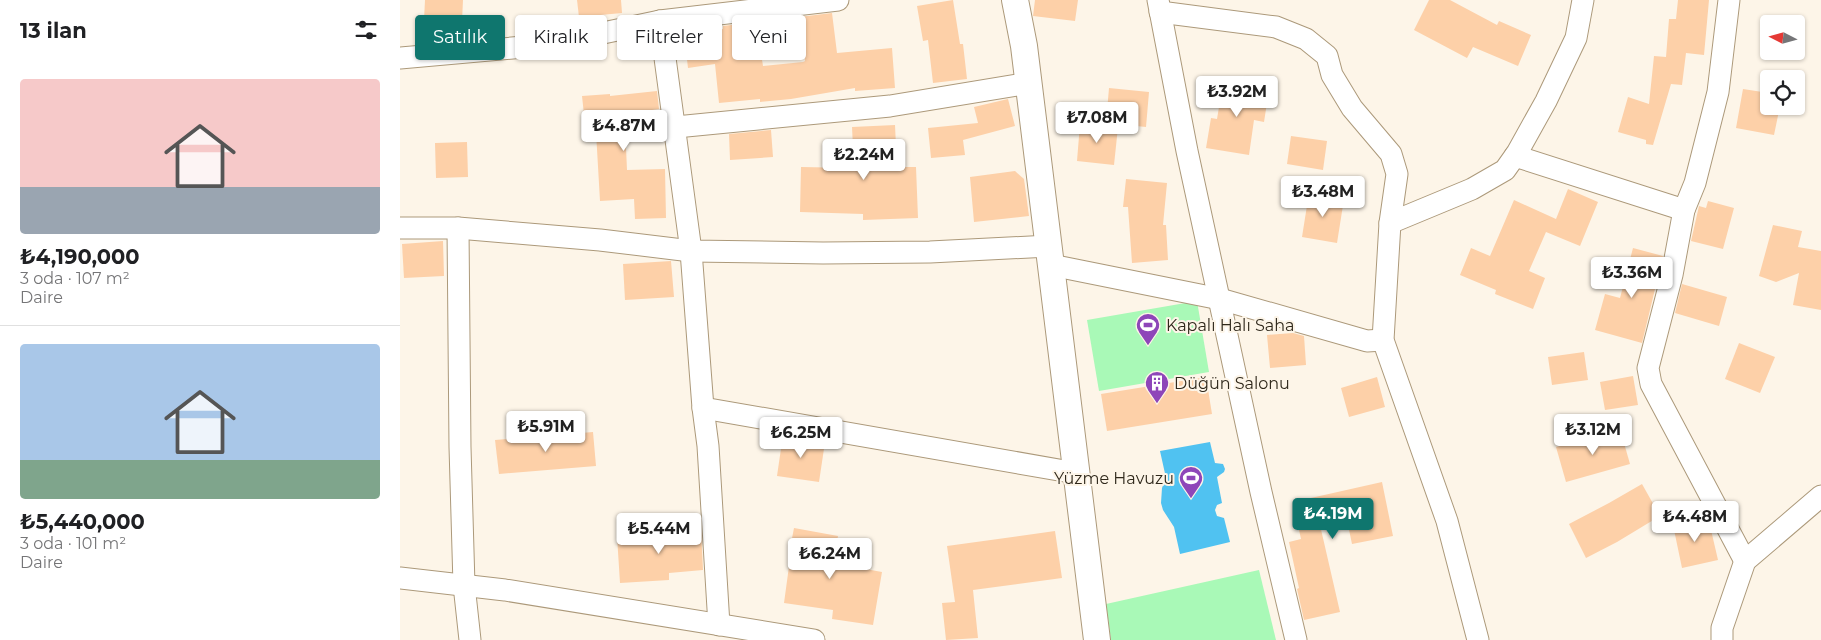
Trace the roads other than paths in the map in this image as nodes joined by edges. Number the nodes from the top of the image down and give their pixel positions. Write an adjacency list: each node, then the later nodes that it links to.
1 (838, 0): 6 (street)
2 (1015, 0): 10 (street)
3 (1583, 0): 12 (street)
4 (1729, 0): 13 (street)
5 (1159, 6): 14 (street); 19 (street)
6 (711, 15)
7 (617, 30): 8 (street)
8 (400, 58)
9 (666, 60): 11 (street)
10 (1029, 83): 11 (street); 18 (street)
11 (676, 127): 17 (street)
12 (1515, 156): 13 (street); 14 (street)
13 (1684, 210): 24 (street)
14 (1390, 222): 20 (street)
15 (400, 228): 16 (street)
16 (458, 228): 17 (street); 26 (street)
17 (691, 251): 18 (street); 21 (street)
18 (1050, 256): 19 (street); 22 (street)
19 (1220, 299): 20 (street); 32 (street)
20 (1383, 340): 28 (street)
21 (704, 408): 22 (street); 27 (street)
22 (1076, 473): 31 (street)
23 (1821, 496): 24 (street)
24 (1745, 561): 33 (street)
25 (400, 578): 26 (street)
26 (464, 585): 27 (street); 29 (street)
27 (719, 625): 30 (street)
28 (1480, 639)
29 (470, 640)
30 (814, 640)
31 (1097, 640)
32 (1296, 640)
33 (1722, 640)

